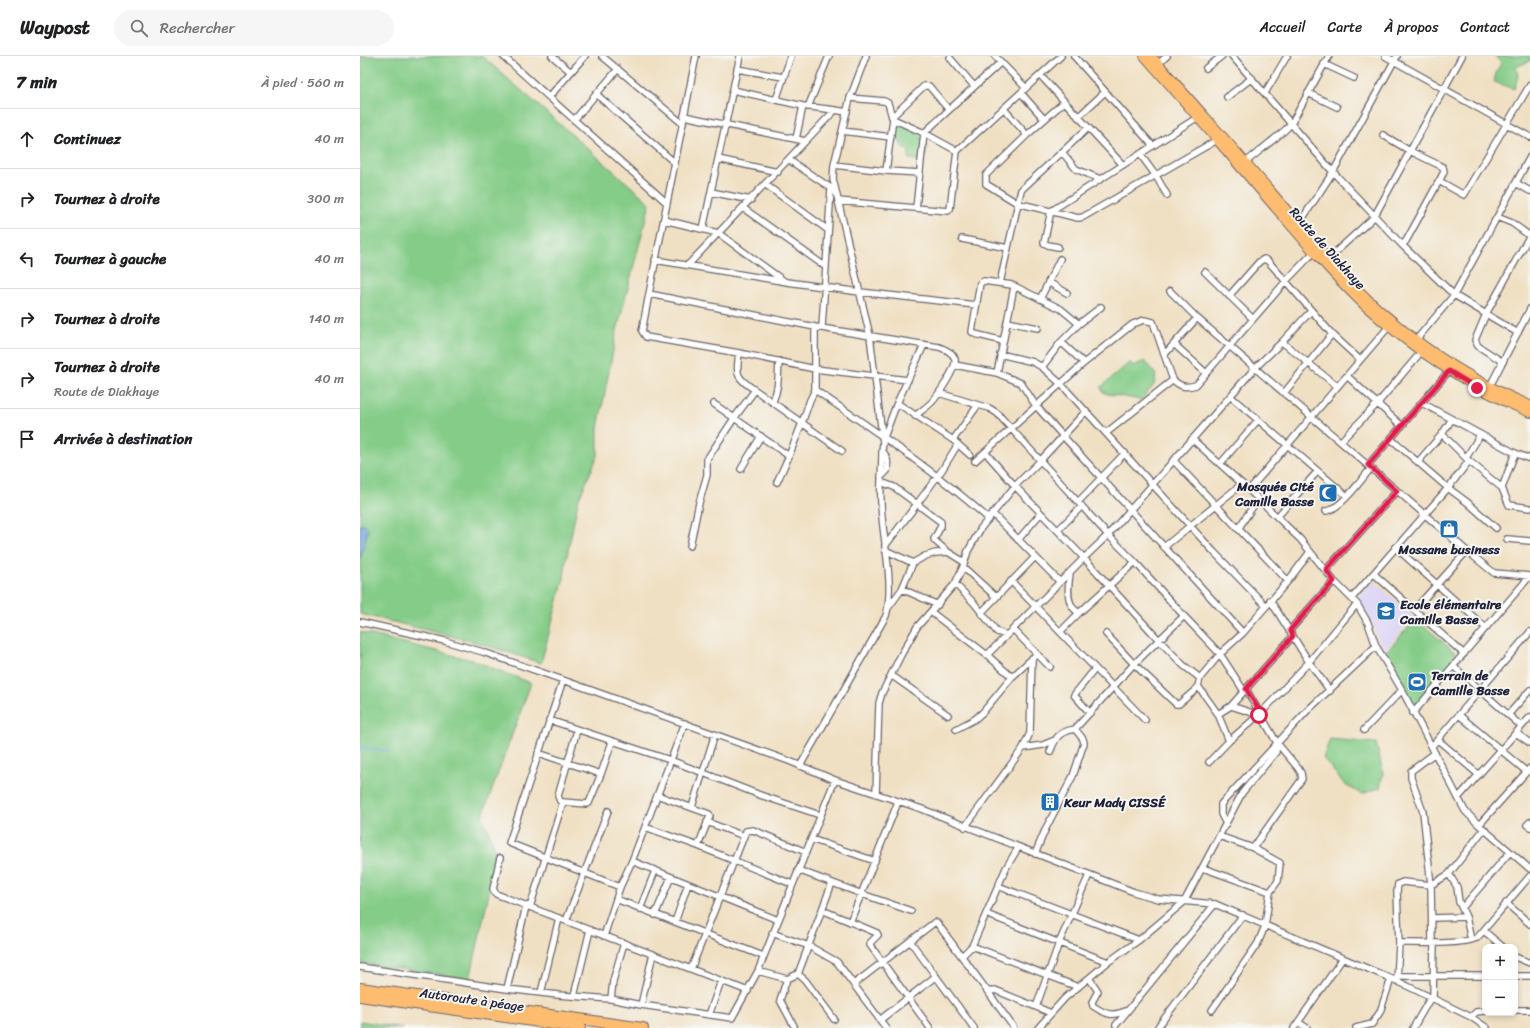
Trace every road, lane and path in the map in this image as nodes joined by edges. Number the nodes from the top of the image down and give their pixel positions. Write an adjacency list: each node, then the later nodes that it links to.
1 (502, 56): 47 (street)
2 (552, 56): 31 (street)
3 (585, 56): 31 (street)
4 (602, 56): 29 (street)
5 (696, 56): 58 (street)
6 (740, 56): 30 (street)
7 (791, 56): 33 (street)
8 (828, 56): 52 (street)
9 (866, 56): 49 (street)
10 (995, 56): 25 (street)
11 (1060, 56): 32 (street)
12 (1074, 56): 41 (street)
13 (1144, 56): 60 (main road, Route de Diakhaye)
14 (1152, 56): 26 (main road, Route de Diakhaye)
15 (1167, 56): 26 (street)
16 (1222, 56): 28 (street)
17 (1232, 56): 34 (street)
18 (1287, 56): 43 (street)
19 (1329, 56): 27 (street)
20 (1385, 56): 24 (street)
21 (1455, 56): 23 (street)
22 (950, 58): 37 (street)
23 (1461, 58): 39 (street)
24 (1395, 59): 39 (street); 92 (street)
25 (1001, 62): 37 (street); 38 (street)
26 (1159, 63): 86 (main road, Route de Diakhaye)
27 (1324, 64): 35 (street); 44 (street)
28 (1206, 68)
29 (618, 69): 45 (street); 64 (street)
30 (737, 69): 33 (street); 40 (street)
31 (571, 72): 47 (street)
32 (1040, 75): 38 (street); 51 (street)
33 (783, 77): 50 (street)
34 (1252, 78): 43 (street); 48 (street)
35 (1354, 78)
36 (1530, 85): 46 (street)
37 (974, 86): 56 (street)
38 (1026, 88): 42 (street)
39 (1444, 89): 67 (street); 80 (street)
40 (733, 90): 50 (street); 65 (street)
41 (1105, 92): 59 (street); 78 (street)
42 (1021, 93): 54 (street); 62 (street)
43 (1265, 93): 66 (street)
44 (1308, 93): 53 (street); 66 (street)
45 (596, 94): 63 (street); 87 (street)
46 (1528, 94): 67 (street)
47 (549, 97): 63 (street)
48 (1227, 97)
49 (850, 98): 57 (street); 61 (street)
50 (776, 100): 52 (street)
51 (1064, 102): 59 (street); 62 (street)
52 (805, 107): 55 (street); 75 (street)
53 (1337, 107)
54 (1004, 109): 71 (street); 79 (street)
55 (835, 110): 57 (street); 77 (street)
56 (949, 110): 61 (street); 70 (street)
57 (847, 112): 69 (street)
58 (684, 116): 64 (street); 65 (street)
59 (1078, 117): 68 (street)
60 (1198, 117): 76 (main road, Route de Diakhaye); 78 (street)
61 (892, 118): 70 (street); 73 (street)
62 (1044, 119): 71 (street)
63 (574, 120): 105 (street)
64 (683, 124): 87 (street)
65 (725, 124): 75 (street); 84 (street)
66 (1291, 124): 86 (street); 92 (street)
67 (1507, 124): 74 (street); 96 (street)
68 (1088, 128): 81 (street); 89 (street)
69 (842, 131): 73 (street); 88 (street)
70 (924, 133): 79 (street); 93 (street)
71 (1027, 135): 106 (street)
72 (1384, 135): 80 (street)
73 (891, 137): 90 (street)
74 (1530, 137)
75 (796, 139): 77 (street)
76 (1217, 140): 94 (street); 113 (main road, Route de Diakhaye)
77 (805, 141): 85 (street)
78 (1153, 146): 82 (street)
79 (957, 151): 108 (street)
80 (1410, 151): 96 (street); 110 (street)
81 (1062, 152): 95 (street); 106 (street)
82 (1140, 154): 89 (street); 94 (street)
83 (1530, 157): 97 (street)
84 (718, 159): 91 (street); 101 (street)
85 (789, 160): 91 (street); 99 (street)
86 (1246, 162): 113 (main road, Route de Diakhaye)
87 (675, 163): 105 (street)
88 (834, 164): 90 (street); 99 (street)
89 (1123, 165): 95 (street)
90 (886, 171): 93 (street)
91 (778, 172): 98 (street)
92 (1333, 172): 110 (street); 113 (street)
93 (920, 173): 108 (street)
94 (1156, 176): 102 (street); 109 (street)
95 (1100, 179): 109 (street)
96 (1439, 181): 119 (street)
97 (1516, 183): 100 (street); 111 (street)
98 (766, 185): 103 (street); 115 (street)
99 (833, 190): 104 (street); 115 (street)
100 (1530, 191)
101 (711, 192): 103 (street); 114 (street)
102 (1167, 195)
103 (751, 200): 107 (street)
104 (838, 201): 108 (street); 136 (street)
105 (667, 203): 112 (street)
106 (1017, 203): 109 (street); 121 (street)
107 (743, 208): 116 (street); 127 (street)
108 (916, 208)
109 (1051, 212): 120 (street)
110 (1374, 217): 119 (street); 123 (street)
111 (1497, 217): 117 (street); 139 (street)
112 (664, 220): 114 (street); 125 (street)
113 (1297, 227): 122 (main road, Route de Diakhaye); 123 (main road, Route de Diakhaye)
114 (703, 229): 116 (street)
115 (828, 230): 127 (street)
116 (718, 233): 126 (street); 130 (street)
117 (1530, 236): 146 (street)
118 (962, 239): 121 (street)
119 (1402, 246): 139 (street)
120 (1058, 247)
121 (1008, 248): 132 (street)
122 (1314, 252): 129 (street); 151 (main road, Route de Diakhaye)
123 (1330, 258): 151 (main road, Route de Diakhaye)
124 (1060, 259): 131 (street)
125 (655, 260): 126 (street); 138 (street)
126 (688, 265): 130 (street)
127 (826, 267): 133 (street)
128 (1205, 272): 140 (street)
129 (1286, 281): 140 (street); 145 (street); 148 (street)
130 (787, 282): 133 (street)
131 (1048, 282): 137 (street); 141 (street)
132 (1000, 283): 134 (street); 142 (street)
133 (824, 287): 136 (street); 153 (street)
134 (1014, 287): 141 (street); 149 (street)
135 (1170, 291): 147 (street)
136 (860, 292): 142 (street); 157 (street)
137 (1067, 293)
138 (649, 294): 152 (street); 166 (street)
139 (1454, 295): 146 (street); 158 (street)
140 (1229, 296): 148 (street)
141 (1040, 299): 150 (street)
142 (976, 305): 159 (street)
143 (1101, 307): 150 (street)
144 (1530, 309): 155 (street)
145 (1311, 311): 156 (street); 161 (street)
146 (1486, 314): 155 (street); 171 (street)
147 (1197, 318): 162 (street); 164 (street)
148 (1253, 319): 164 (street)
149 (1007, 322): 154 (street); 159 (street)
150 (1079, 324): 160 (street)
151 (1391, 324): 158 (main road, Route de Diakhaye); 165 (main road, Route de Diakhaye); 169 (street)
152 (815, 328): 153 (street); 177 (street)
153 (822, 328): 157 (street)
154 (1038, 328)
155 (1518, 333): 171 (street)
156 (1332, 334): 169 (street); 173 (street)
157 (870, 336): 163 (street); 181 (street)
158 (1416, 340): 187 (main road, Route de Diakhaye)
159 (1003, 341): 167 (street)
160 (1061, 342): 172 (street); 175 (street)
161 (1282, 342): 173 (street); 176 (street)
162 (1174, 344): 168 (street); 180 (street)
163 (924, 345): 174 (street); 183 (street)
164 (1230, 346): 176 (street); 180 (street)
165 (1421, 352): 178 (main road, Route de Diakhaye); 197 (street)
166 (739, 353): 170 (street); 188 (street)
167 (1000, 354): 175 (street); 179 (street)
168 (1165, 354): 172 (street); 184 (street)
169 (1360, 360): 182 (street)
170 (779, 361): 177 (street); 193 (street)
171 (1503, 362): 187 (street)
172 (1084, 363): 185 (street)
173 (1310, 363): 186 (street); 191 (street)
174 (955, 366): 179 (street); 190 (street)
175 (1042, 367): 185 (street)
176 (1255, 368): 191 (street); 192 (street)
177 (815, 369): 181 (street); 189 (street)
178 (1449, 371): 195 (street); 202 (main road, Route de Diakhaye)
179 (997, 373): 200 (street)
180 (1206, 373): 184 (street)
181 (874, 375): 183 (street); 215 (street)
182 (1347, 376): 186 (street); 197 (street)
183 (908, 380): 194 (street)
184 (1173, 380): 211 (street)
185 (1061, 384): 200 (street); 201 (street)
186 (1337, 386): 204 (street)
187 (1490, 386): 199 (main road, Route de Diakhaye)
188 (755, 390): 193 (street); 205 (street)
189 (815, 390): 208 (street); 215 (street)
190 (939, 393): 198 (street); 203 (street)
191 (1284, 393): 204 (street)
192 (1230, 396): 207 (street); 217 (street)
193 (773, 401): 208 (street)
194 (897, 403): 203 (street); 215 (street)
195 (1422, 403): 206 (street); 209 (street)
196 (714, 404): 205 (street)
197 (1377, 404): 209 (street); 219 (street)
198 (978, 405): 210 (street); 220 (street)
199 (1530, 405)
200 (1036, 406): 210 (street); 216 (street)
201 (1086, 411): 211 (street); 216 (street)
202 (1530, 413)
203 (915, 416): 220 (street)
204 (1311, 416): 219 (street); 221 (street)
205 (734, 417): 214 (street); 269 (street)
206 (1452, 419): 212 (street); 213 (street)
207 (1258, 420): 221 (street); 234 (street)
208 (802, 423): 222 (street); 227 (street)
209 (1402, 426): 218 (street)
210 (1011, 429): 223 (street); 232 (street)
211 (1106, 433): 224 (street)
212 (1442, 434): 230 (street); 233 (street)
213 (1480, 435): 225 (street); 230 (street)
214 (761, 436): 227 (street); 236 (street)
215 (883, 436): 238 (street); 240 (street)
216 (1062, 436): 232 (street); 239 (street)
217 (1192, 439): 229 (street); 234 (street)
218 (1391, 439): 233 (street); 235 (street)
219 (1341, 441): 235 (street)
220 (956, 442): 226 (street); 238 (street)
221 (1287, 446): 237 (street); 247 (street)
222 (842, 451)
223 (985, 452): 231 (street); 244 (street)
224 (1125, 453): 239 (street); 242 (street)
225 (1515, 454): 228 (street); 246 (street)
226 (970, 455)
227 (789, 456): 241 (street)
228 (1530, 459)
229 (1173, 460): 242 (street); 253 (street)
230 (1467, 460): 245 (street); 246 (street)
231 (975, 461)
232 (1040, 461): 244 (street); 251 (street)
233 (1418, 462): 245 (street)
234 (1220, 464): 243 (street)
235 (1370, 467): 248 (street); 249 (street)
236 (741, 469)
237 (1317, 472): 249 (street); 260 (street)
238 (938, 476): 252 (street); 259 (street)
239 (1101, 478): 251 (street); 255 (street)
240 (881, 480): 252 (street); 271 (street)
241 (777, 482)
242 (1153, 483): 255 (street); 261 (street)
243 (1242, 484): 247 (street); 253 (street)
244 (1015, 486): 257 (street); 259 (street)
245 (1448, 488): 258 (street); 262 (street)
246 (1502, 488): 254 (street)
247 (1249, 490): 250 (street)
248 (1397, 491): 258 (street); 281 (street)
249 (1347, 496): 256 (street)
250 (1258, 499): 260 (street); 263 (street)
251 (1081, 503): 264 (street); 265 (street)
252 (917, 504): 271 (street); 274 (street)
253 (1216, 505): 261 (street); 263 (street)
254 (1530, 508)
255 (1130, 510): 265 (street); 270 (street)
256 (1326, 511)
257 (1041, 513): 264 (street); 267 (street)
258 (1424, 515): 272 (street); 273 (street)
259 (991, 516): 267 (street); 280 (street)
260 (1277, 517): 275 (street)
261 (1191, 526): 270 (street); 298 (street)
262 (1496, 528)
263 (1238, 529): 286 (street)
264 (1058, 530): 277 (street)
265 (1108, 535): 277 (street); 278 (street)
266 (1507, 539): 268 (street)
267 (1018, 540): 276 (street)
268 (1530, 541)
269 (690, 546)
270 (1164, 547): 311 (street)
271 (885, 548): 279 (street); 300 (street)
272 (1395, 548): 283 (street); 290 (street)
273 (1466, 551): 284 (street); 290 (street)
274 (948, 552): 279 (street); 280 (street)
275 (1310, 552): 281 (street); 286 (street)
276 (1035, 557): 285 (street); 288 (street)
277 (1084, 558): 282 (street); 291 (street)
278 (1135, 562): 291 (street); 305 (street)
279 (913, 563): 292 (street)
280 (963, 565): 289 (street); 293 (street)
281 (1326, 570): 287 (street)
282 (1070, 572): 288 (street); 304 (street)
283 (1374, 574): 294 (street); 301 (street)
284 (1530, 576): 307 (street)
285 (1011, 581): 293 (street); 299 (street)
286 (1288, 581): 295 (street)
287 (1334, 581): 294 (street); 310 (street)
288 (1060, 582): 299 (street)
289 (955, 584): 297 (street); 303 (street)
290 (1437, 584): 301 (street); 307 (street)
291 (1109, 586): 304 (street); 316 (street)
292 (902, 589): 297 (street); 300 (street)
293 (996, 596): 303 (street)
294 (1352, 598): 296 (street)
295 (1270, 600): 298 (street); 310 (street)
296 (1357, 604): 317 (street); 322 (street)
297 (938, 605): 302 (street)
298 (1266, 606): 311 (street)
299 (1036, 607): 308 (street); 309 (street)
300 (888, 608): 372 (street)
301 (1414, 610): 319 (street)
302 (931, 612): 320 (street); 327 (street)
303 (981, 612): 314 (street)
304 (1080, 613): 309 (street)
305 (1184, 616): 316 (street); 318 (street)
306 (360, 622): 330 (street)
307 (1486, 628): 319 (street)
308 (1013, 629): 314 (street); 321 (street)
309 (1061, 630): 326 (street)
310 (1290, 630): 315 (street)
311 (1243, 632): 318 (street)
312 (1530, 632): 336 (street)
313 (1106, 634): 323 (street)
314 (1007, 635): 320 (street)
315 (1293, 636): 322 (street); 333 (street)
316 (1159, 640): 323 (street); 329 (street)
317 (1376, 646): 334 (street); 335 (street)
318 (1220, 654): 329 (street); 333 (street)
319 (1464, 654): 324 (street)
320 (988, 655): 328 (street)
321 (1035, 656): 325 (street); 328 (street); 364 (street)
322 (1309, 662): 334 (street); 343 (street)
323 (1134, 664): 331 (street); 332 (street)
324 (1453, 666): 336 (street); 340 (street)
325 (1050, 668)
326 (1096, 669): 332 (street); 339 (street)
327 (891, 675): 341 (street); 378 (street)
328 (1012, 677): 351 (street)
329 (1200, 678): 331 (street)
330 (563, 680): 347 (street); 349 (street)
331 (1198, 686): 342 (street)
332 (1114, 687): 339 (street); 348 (street)
333 (1245, 690): 338 (street); 343 (street)
334 (1330, 690): 361 (street)
335 (1402, 690): 340 (street); 354 (street)
336 (1480, 690): 344 (street); 345 (street)
337 (1529, 693): 345 (street)
338 (1231, 706): 342 (street); 343 (street)
339 (1090, 713): 352 (street)
340 (1413, 713): 363 (street)
341 (948, 714)
342 (1218, 714): 359 (street)
343 (1260, 714): 359 (street); 361 (street)
344 (1459, 715): 358 (street); 365 (street)
345 (1508, 715): 350 (street)
346 (1530, 717): 350 (street)
347 (549, 720): 353 (street); 367 (street)
348 (1145, 720)
349 (685, 723): 356 (street); 369 (street)
350 (1521, 726): 355 (street)
351 (956, 729)
352 (1075, 729): 357 (street); 401 (street)
353 (577, 730): 360 (street); 371 (street)
354 (1364, 730)
355 (1516, 733): 362 (street); 365 (street)
356 (715, 734): 372 (street); 374 (street)
357 (1055, 740): 364 (street); 366 (street)
358 (1438, 740): 363 (street); 376 (street)
359 (1229, 741): 370 (street)
360 (612, 742): 369 (street); 375 (street)
361 (1276, 743): 388 (street); 388 (street); 398 (street)
362 (1530, 743)
363 (1432, 746): 368 (street)
364 (1023, 748): 389 (street)
365 (1500, 750): 373 (street); 376 (street)
366 (1050, 752)
367 (538, 753): 371 (street); 403 (street)
368 (1435, 753): 380 (street); 419 (street)
369 (670, 760): 374 (street); 379 (street)
370 (1209, 762)
371 (567, 763): 375 (street); 381 (street)
372 (800, 766): 377 (street)
373 (1528, 770): 391 (street)
374 (702, 773): 383 (street); 385 (street)
375 (600, 774): 381 (street)
376 (1479, 775): 380 (street)
377 (835, 780): 378 (street); 385 (street)
378 (876, 794): 382 (street)
379 (657, 795): 383 (street); 390 (street)
380 (1458, 798): 391 (street)
381 (563, 802): 403 (street)
382 (898, 802): 389 (street); 406 (street)
383 (692, 806): 386 (street)
384 (608, 811): 411 (street)
385 (820, 815): 395 (street)
386 (707, 822): 393 (street); 396 (street)
387 (1530, 822): 392 (street)
388 (1226, 824): 394 (street)
389 (965, 826): 397 (street)
390 (645, 827): 396 (street); 404 (street)
391 (1481, 827): 400 (street); 412 (street)
392 (1530, 827)
393 (744, 836): 399 (street); 405 (street)
394 (1219, 836): 398 (street); 407 (street)
395 (811, 839): 399 (street); 406 (street)
396 (698, 846): 405 (street)
397 (1018, 848): 401 (street); 420 (street)
398 (1253, 848): 422 (street)
399 (806, 852): 409 (street)
400 (1510, 852): 408 (street); 430 (street)
401 (1035, 854): 413 (street)
402 (500, 858): 429 (street)
403 (546, 858): 411 (street); 429 (street)
404 (632, 861): 410 (street); 421 (street)
405 (735, 861): 418 (street); 424 (street)
406 (875, 861): 423 (street)
407 (1203, 868): 422 (street); 426 (street)
408 (1530, 869)
409 (798, 870): 416 (street); 418 (street)
410 (655, 871): 415 (street); 431 (street)
411 (584, 873): 421 (street); 442 (street)
412 (1449, 874): 419 (street); 430 (street)
413 (1088, 875): 426 (street); 434 (street)
414 (1530, 876): 427 (street)
415 (671, 877): 417 (street); 436 (street)
416 (832, 883): 423 (street); 432 (street)
417 (688, 884): 424 (street); 443 (street)
418 (792, 884): 441 (street)
419 (1431, 885): 440 (street); 457 (street)
420 (998, 886): 434 (street); 435 (street)
421 (620, 887): 425 (street)
422 (1270, 892): 446 (street)
423 (862, 894): 433 (street); 444 (street)
424 (720, 898): 441 (street); 449 (street)
425 (616, 899): 431 (street); 451 (street)
426 (1184, 902): 428 (street); 452 (street)
427 (1506, 903): 445 (street); 448 (street)
428 (1215, 904): 437 (street); 498 (street)
429 (528, 907): 439 (street); 487 (street)
430 (1462, 908): 438 (street)
431 (640, 909): 436 (street)
432 (822, 910): 444 (street); 460 (street)
433 (911, 911)
434 (1071, 913): 452 (street); 456 (street)
435 (986, 914): 456 (street); 461 (street)
436 (655, 915): 443 (street)
437 (1243, 915): 446 (street); 519 (street)
438 (1466, 917): 440 (street); 453 (street)
439 (559, 918): 442 (street); 490 (street)
440 (1432, 918): 458 (street)
441 (778, 920): 450 (street)
442 (566, 921): 447 (street)
443 (675, 922): 449 (street)
444 (850, 922): 468 (street)
445 (1530, 923)
446 (1265, 926): 465 (street); 499 (street)
447 (590, 930): 451 (street); 492 (street)
448 (1484, 931): 453 (street); 459 (street)
449 (705, 933): 463 (street); 471 (street)
450 (772, 933): 460 (street); 463 (street)
451 (604, 936): 455 (street)
452 (1139, 940): 467 (street)
453 (1471, 940): 458 (street)
454 (910, 941): 464 (street); 468 (street); 474 (street)
455 (624, 943): 462 (street); 495 (street)
456 (1059, 943): 467 (street); 475 (street)
457 (1399, 943): 458 (street); 482 (street)
458 (1433, 943): 476 (street)
459 (1499, 944)
460 (809, 946): 473 (street); 484 (street)
461 (972, 946): 464 (street); 475 (street)
462 (653, 954): 471 (street); 496 (street)
463 (763, 956): 472 (street)
464 (962, 956): 489 (street)
465 (1343, 958): 482 (street); 508 (street)
466 (1518, 958): 469 (street)
467 (1108, 962): 480 (street)
468 (881, 963): 484 (street); 494 (street)
469 (1530, 963)
470 (360, 967): 487 (street)
471 (691, 969): 483 (street)
472 (758, 971): 481 (street); 488 (street)
473 (798, 974): 481 (street); 506 (street)
474 (936, 976): 494 (street); 516 (street)
475 (1048, 976): 485 (street); 497 (street)
476 (1433, 976): 477 (street); 482 (street); 493 (street)
477 (1482, 976)
478 (1518, 976): 479 (street)
479 (1530, 976)
480 (1089, 978): 485 (street); 498 (street)
481 (787, 979): 510 (street)
482 (1395, 979): 493 (street); 511 (street)
483 (721, 981): 488 (street); 504 (street)
484 (854, 984): 507 (street)
485 (1078, 987): 503 (street)
486 (360, 988): 513 (highway)
487 (508, 989): 490 (street)
488 (748, 991): 504 (street)
489 (988, 992): 497 (street); 517 (street)
490 (541, 993): 492 (street)
491 (360, 996): 512 (highway, Autoroute à péage)
492 (574, 996): 495 (street)
493 (1432, 997): 505 (street); 523 (street)
494 (908, 998): 507 (street); 515 (street)
495 (611, 999): 496 (street)
496 (641, 1005): 504 (street)
497 (1036, 1007): 503 (street)
498 (1130, 1010): 509 (street)
499 (1212, 1010)
500 (1518, 1010): 501 (street)
501 (1530, 1010)
502 (1482, 1011): 505 (street)
503 (1051, 1013): 518 (street)
504 (709, 1015)
505 (1470, 1017): 524 (street)
506 (834, 1019)
507 (880, 1020): 514 (street)
508 (1298, 1022): 520 (street); 521 (street)
509 (1116, 1025)
510 (794, 1026)
511 (1371, 1026): 522 (street)
512 (580, 1028)
513 (643, 1028)
514 (886, 1028)
515 (930, 1028)
516 (974, 1028)
517 (1014, 1028)
518 (1038, 1028)
519 (1157, 1028)
520 (1294, 1028)
521 (1307, 1028)
522 (1356, 1028)
523 (1413, 1028)
524 (1487, 1028)

